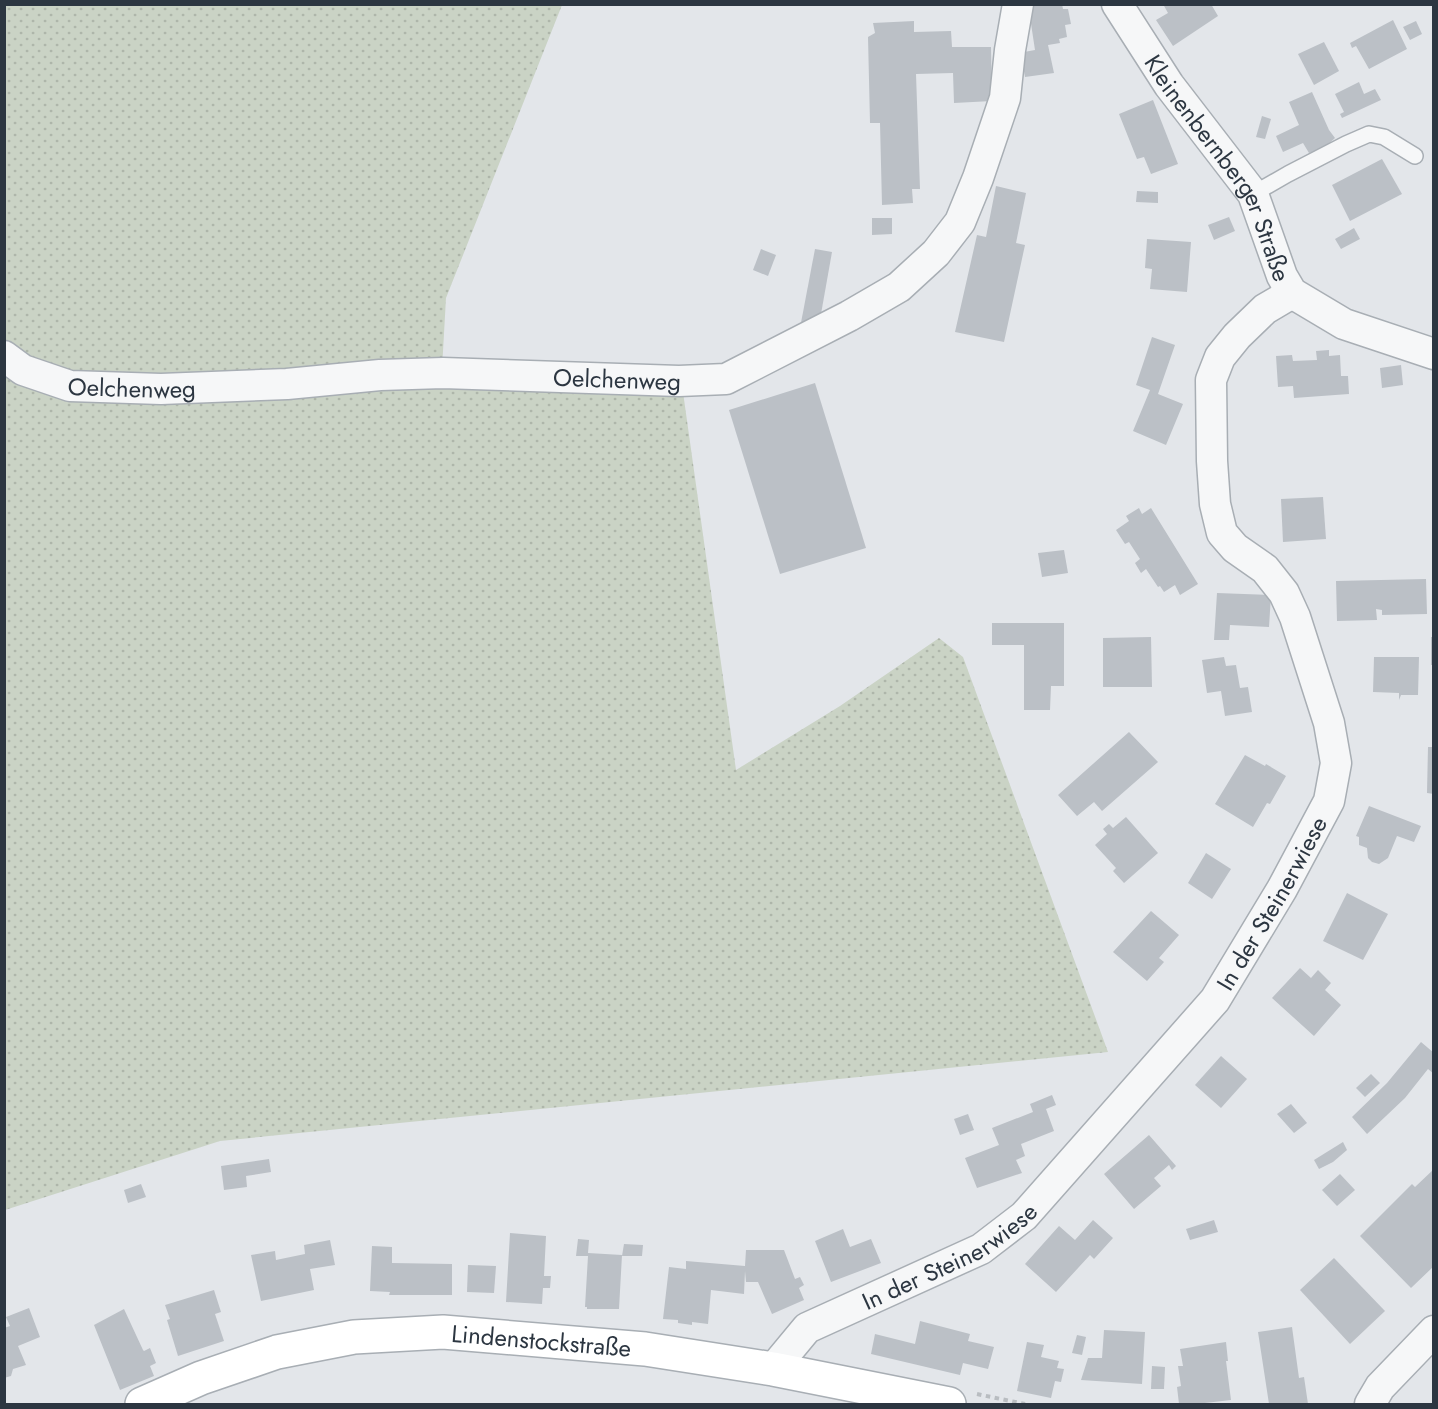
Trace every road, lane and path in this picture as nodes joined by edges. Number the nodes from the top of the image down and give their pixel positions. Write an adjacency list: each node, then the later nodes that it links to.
1 (1018, 4): 7 (street, Oelchenweg)
2 (1117, 4): 4 (street, Kleinenbernberger Straße)
3 (1415, 156): 4 (lane)
4 (1253, 194): 5 (street, Kleinenbernberger Straße)
5 (1293, 293): 6 (street, Kleinenbernberger Straße); 9 (street, In der Steinerwiese)
6 (1434, 354)
7 (4, 356)
8 (1434, 1331): 12 (street)
9 (773, 1369): 10 (street, Lindenstockstraße); 11 (street, Lindenstockstraße)
10 (142, 1404)
11 (949, 1404)
12 (1370, 1404)

